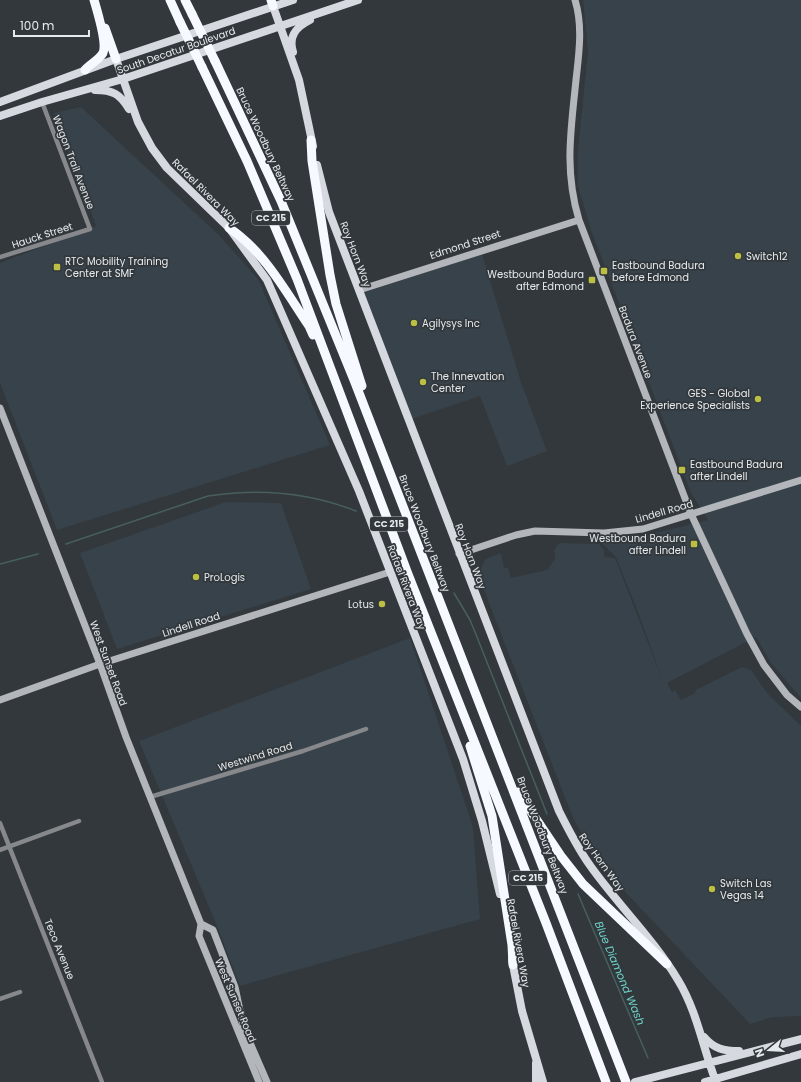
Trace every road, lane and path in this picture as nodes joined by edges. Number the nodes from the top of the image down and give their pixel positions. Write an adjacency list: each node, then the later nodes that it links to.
1 (170, 0): 25 (highway, CC 215, bridge)
2 (185, 0): 27 (highway, Bruce Woodbury Beltway / CC 215, bridge)
3 (293, 0): 7 (main road, South Decatur Boulevard)
4 (358, 0): 8 (main road, South Decatur Boulevard)
5 (576, 0): 20 (main road, Badura Avenue)
6 (95, 2): 10 (highway); 11 (highway)
7 (272, 3): 9 (main road, Roy Horn Way); 10 (main road, South Decatur Boulevard)
8 (326, 11): 9 (main road, South Decatur Boulevard); 13 (main road)
9 (280, 26): 12 (main road, South Decatur Boulevard); 13 (main road, Roy Horn Way)
10 (116, 59): 11 (main road, South Decatur Boulevard); 12 (main road, Rafael Rivera Way)
11 (85, 70): 15 (main road, South Decatur Boulevard)
12 (123, 79): 14 (main road, South Decatur Boulevard); 18 (main road, Rafael Rivera Way)
13 (299, 80): 19 (main road, Roy Horn Way)
14 (82, 91): 16 (main road, South Decatur Boulevard); 18 (main road)
15 (0, 102)
16 (42, 102): 17 (main road, South Decatur Boulevard); 22 (street, Wagon Trail Avenue)
17 (0, 116)
18 (138, 122): 21 (main road, Rafael Rivera Way)
19 (311, 140): 24 (main road, Roy Horn Way); 27 (highway)
20 (579, 220): 24 (main road, Edmond Street); 29 (main road, Badura Avenue)
21 (229, 228): 25 (highway); 31 (main road, Rafael Rivera Way)
22 (90, 229): 23 (street, Hauck Street)
23 (0, 257)
24 (359, 290): 30 (main road, Roy Horn Way)
25 (333, 373): 33 (highway, CC 215)
26 (0, 408): 32 (main road, West Sunset Road)
27 (379, 447): 37 (highway, Bruce Woodbury Beltway / CC 215)
28 (801, 480): 29 (main road, Lindell Road)
29 (691, 514): 30 (main road, Lindell Road); 35 (main road, Badura Avenue)
30 (460, 554): 44 (main road, Roy Horn Way)
31 (390, 572): 32 (main road, Lindell Road); 45 (main road, Rafael Rivera Way)
32 (100, 664): 34 (main road, Lindell Road); 38 (main road, West Sunset Road)
33 (449, 674): 45 (highway); 60 (highway, CC 215)
34 (0, 700)
35 (801, 707)
36 (366, 729): 38 (street, Westwind Road)
37 (510, 781): 44 (highway); 61 (highway, Bruce Woodbury Beltway / CC 215)
38 (150, 797): 43 (main road, West Sunset Road)
39 (78, 821): 41 (street)
40 (0, 823): 41 (street, Teco Avenue)
41 (10, 847): 42 (street); 55 (street, Teco Avenue)
42 (0, 850)
43 (201, 924): 56 (main road, West Sunset Road); 57 (main road, West Sunset Road)
44 (667, 964): 48 (main road, Roy Horn Way)
45 (513, 965): 52 (main road, Rafael Rivera Way)
46 (20, 992): 47 (street)
47 (0, 999)
48 (700, 1033): 50 (main road); 53 (main road, Roy Horn Way)
49 (801, 1039): 50 (main road)
50 (746, 1053): 53 (main road)
51 (801, 1054): 54 (main road)
52 (536, 1058): 58 (main road); 59 (main road, Rafael Rivera Way)
53 (710, 1062): 54 (main road, Roy Horn Way); 62 (main road)
54 (716, 1081): 63 (main road)
55 (102, 1082)
56 (259, 1082)
57 (268, 1082)
58 (536, 1082)
59 (543, 1082)
60 (606, 1082)
61 (626, 1082)
62 (635, 1082)
63 (705, 1082)

